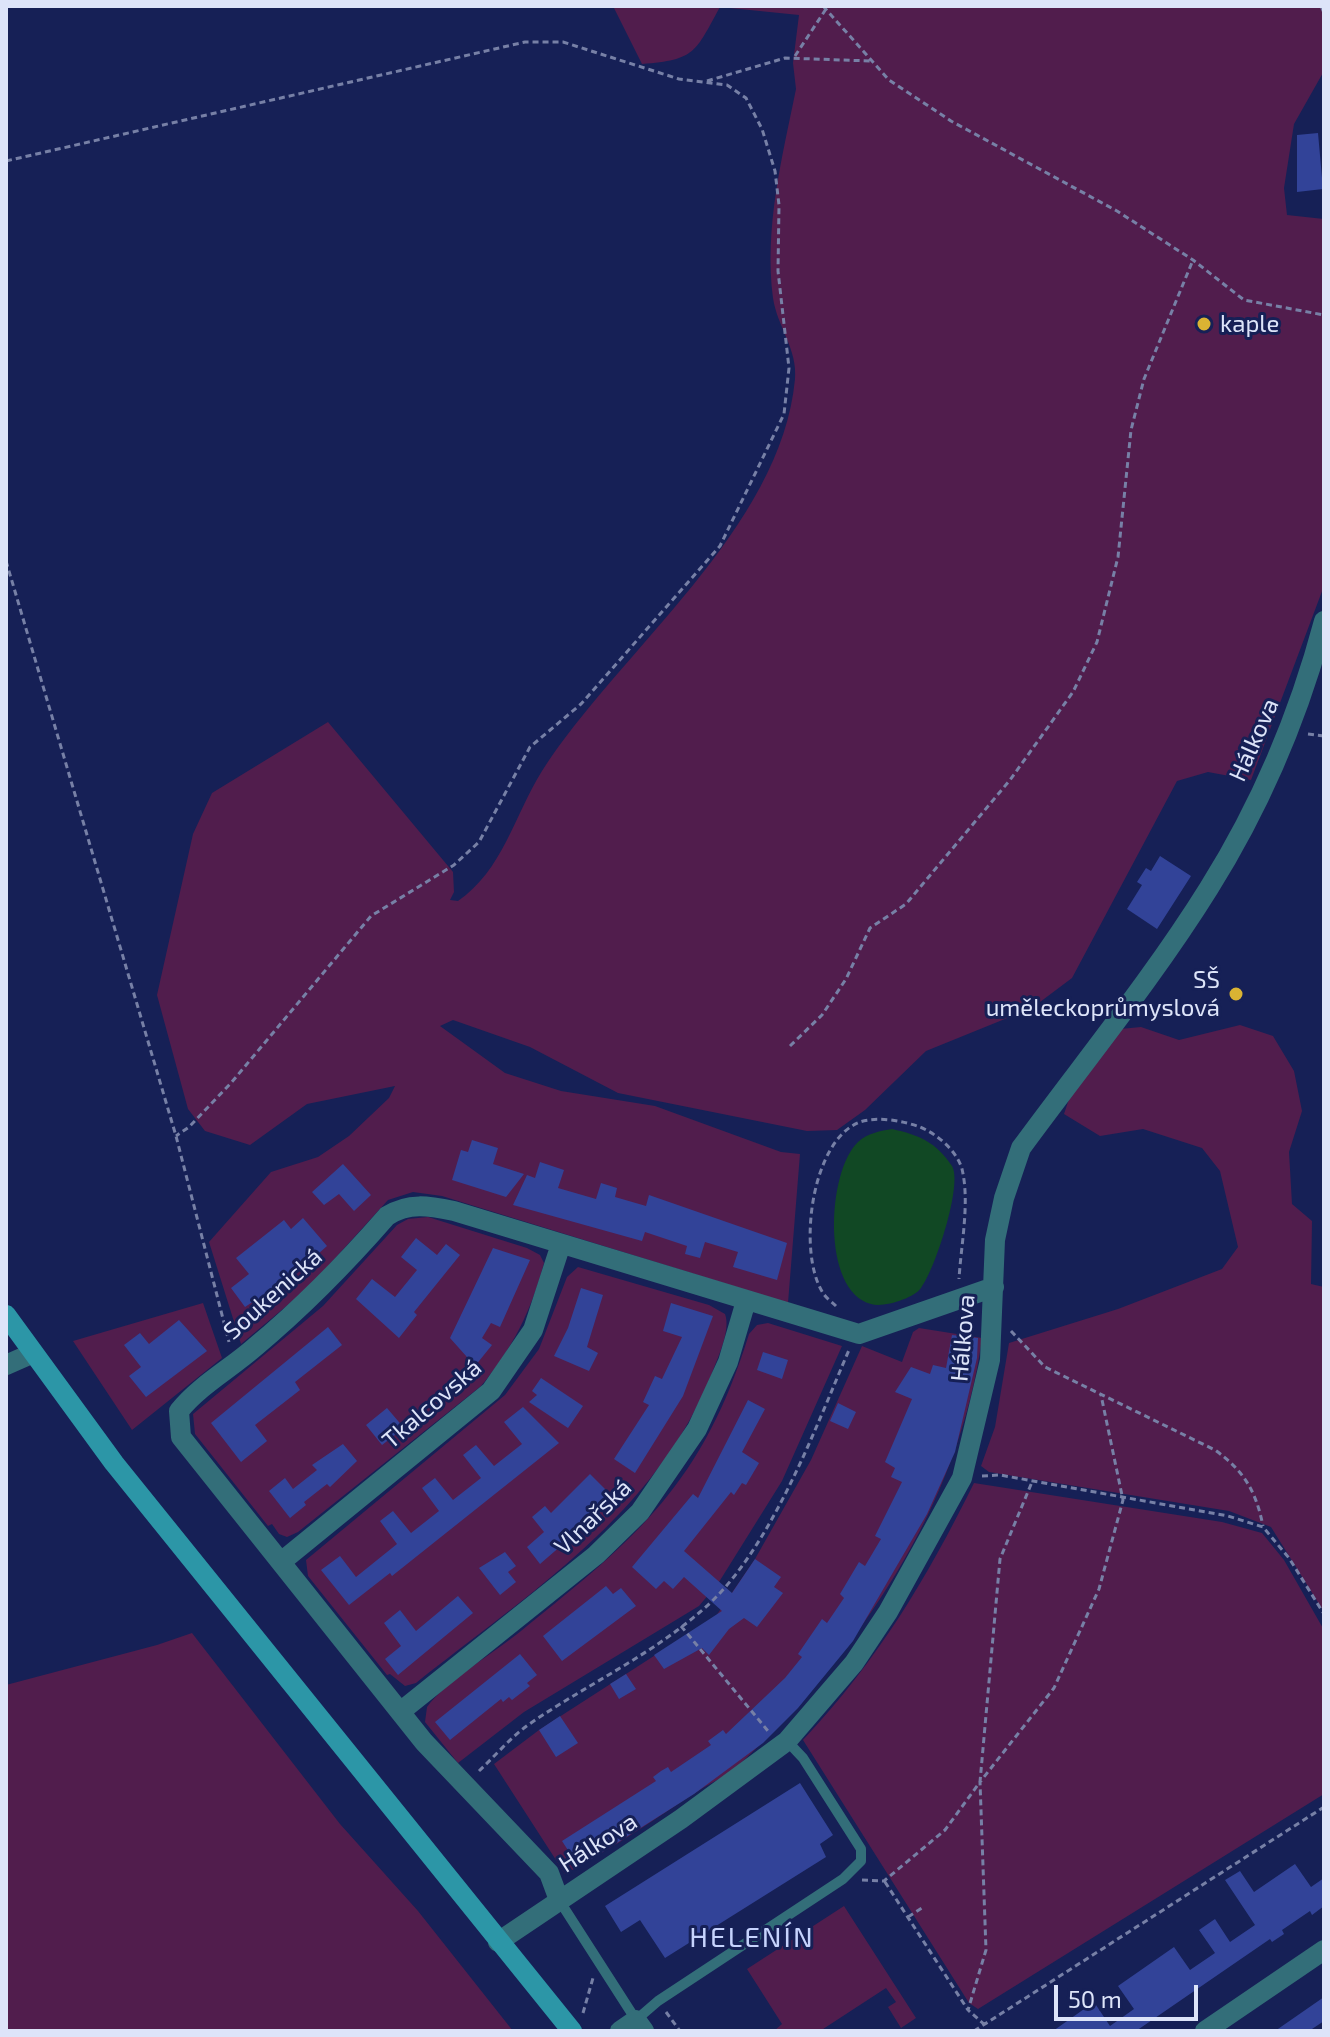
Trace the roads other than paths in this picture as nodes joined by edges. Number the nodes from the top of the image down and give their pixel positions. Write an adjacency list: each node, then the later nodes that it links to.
1 (1324, 621): 3 (street, Hálkova)
2 (561, 1244): 4 (street, Soukenická); 8 (street, Tkalcovská); 8 (street, Soukenická)
3 (994, 1287): 4 (street, Soukenická); 10 (street, Hálkova)
4 (746, 1301): 9 (street, Vlnařská)
5 (6, 1315): 6 (main road)
6 (31, 1354): 7 (street); 12 (main road)
7 (6, 1365)
8 (281, 1562): 9 (street, Soukenická)
9 (400, 1712): 11 (street, Soukenická)
10 (783, 1744): 11 (street, Hálkova); 15 (lane)
11 (559, 1900): 12 (street, Hálkova); 15 (lane)
12 (498, 1942): 14 (main road)
13 (1324, 1950): 16 (street)
14 (577, 2024)
15 (633, 2027)
16 (1205, 2031)

